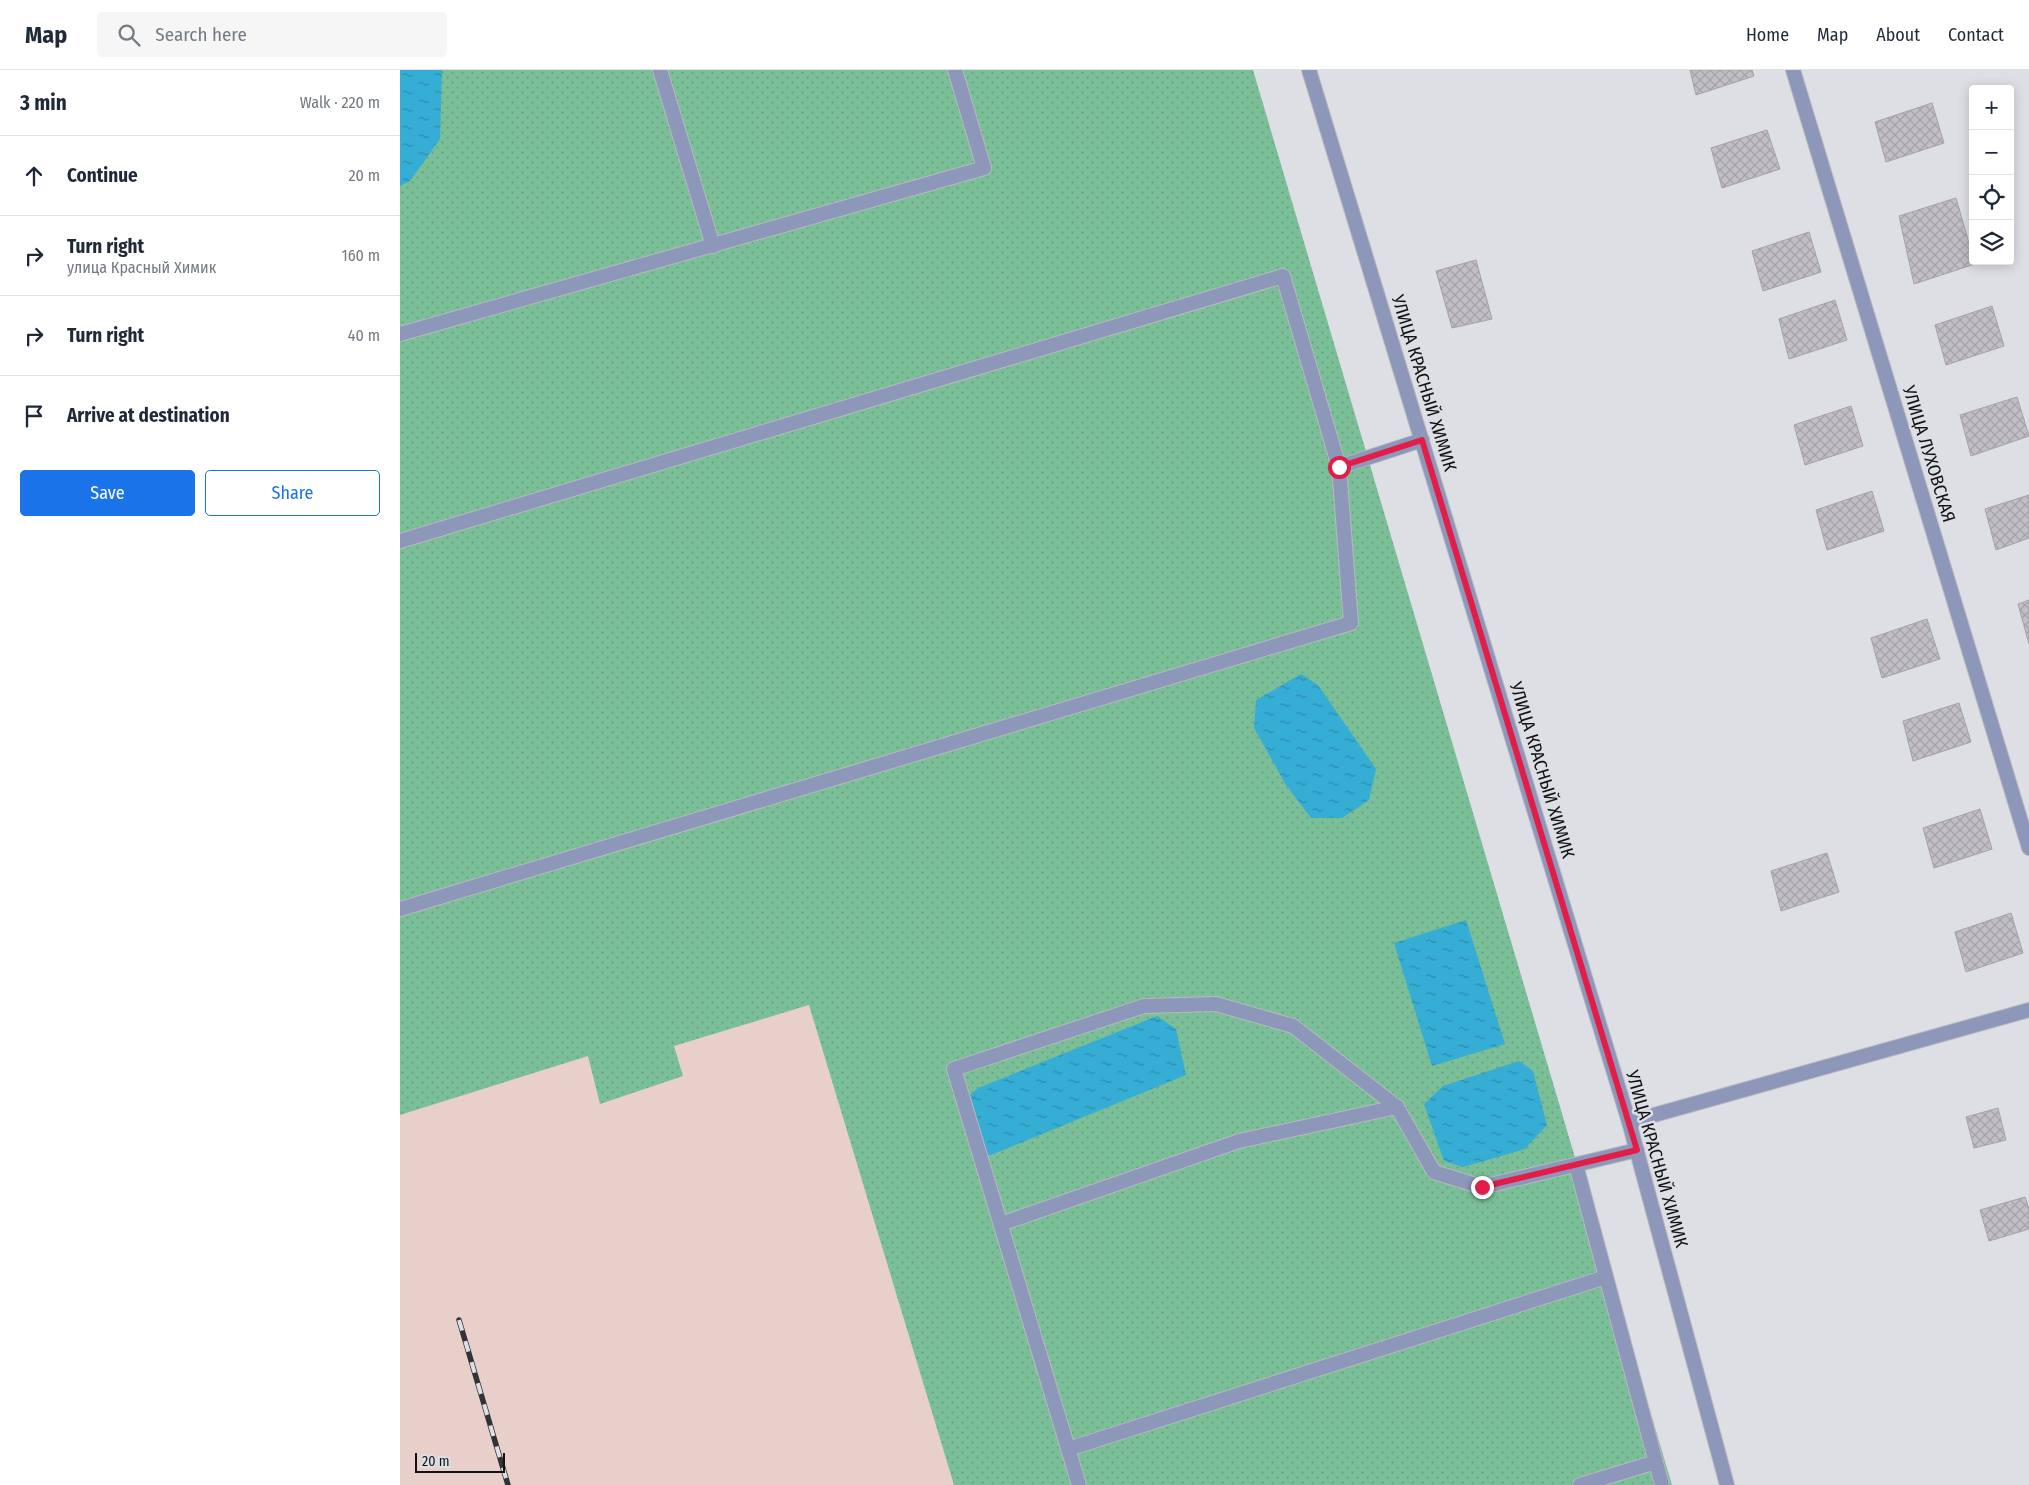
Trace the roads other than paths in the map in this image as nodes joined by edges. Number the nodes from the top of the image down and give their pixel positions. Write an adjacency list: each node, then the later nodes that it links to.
1 (660, 70): 5 (street)
2 (955, 70): 5 (street)
3 (1309, 70): 7 (street, УЛИЦА КРАСНЫЙ ХИМИК)
4 (1793, 70): 10 (street, УЛИЦА ЛУХОВСКАЯ)
5 (713, 246): 6 (street)
6 (400, 334)
7 (1422, 440): 8 (street); 14 (street, УЛИЦА КРАСНЫЙ ХИМИК)
8 (1339, 467): 9 (street); 11 (street)
9 (400, 540)
10 (2029, 848)
11 (400, 909)
12 (2029, 1010): 14 (street)
13 (1397, 1107): 16 (street); 17 (street); 17 (street)
14 (1629, 1122): 15 (street, УЛИЦА КРАСНЫЙ ХИМИК)
15 (1637, 1150): 16 (street); 24 (street, УЛИЦА КРАСНЫЙ ХИМИК)
16 (1576, 1165): 18 (street)
17 (1001, 1224): 19 (street)
18 (1606, 1277): 19 (street); 20 (street)
19 (1068, 1450): 21 (street)
20 (1656, 1462): 22 (street); 23 (street)
21 (1079, 1485)
22 (1580, 1485)
23 (1662, 1485)
24 (1727, 1485)

